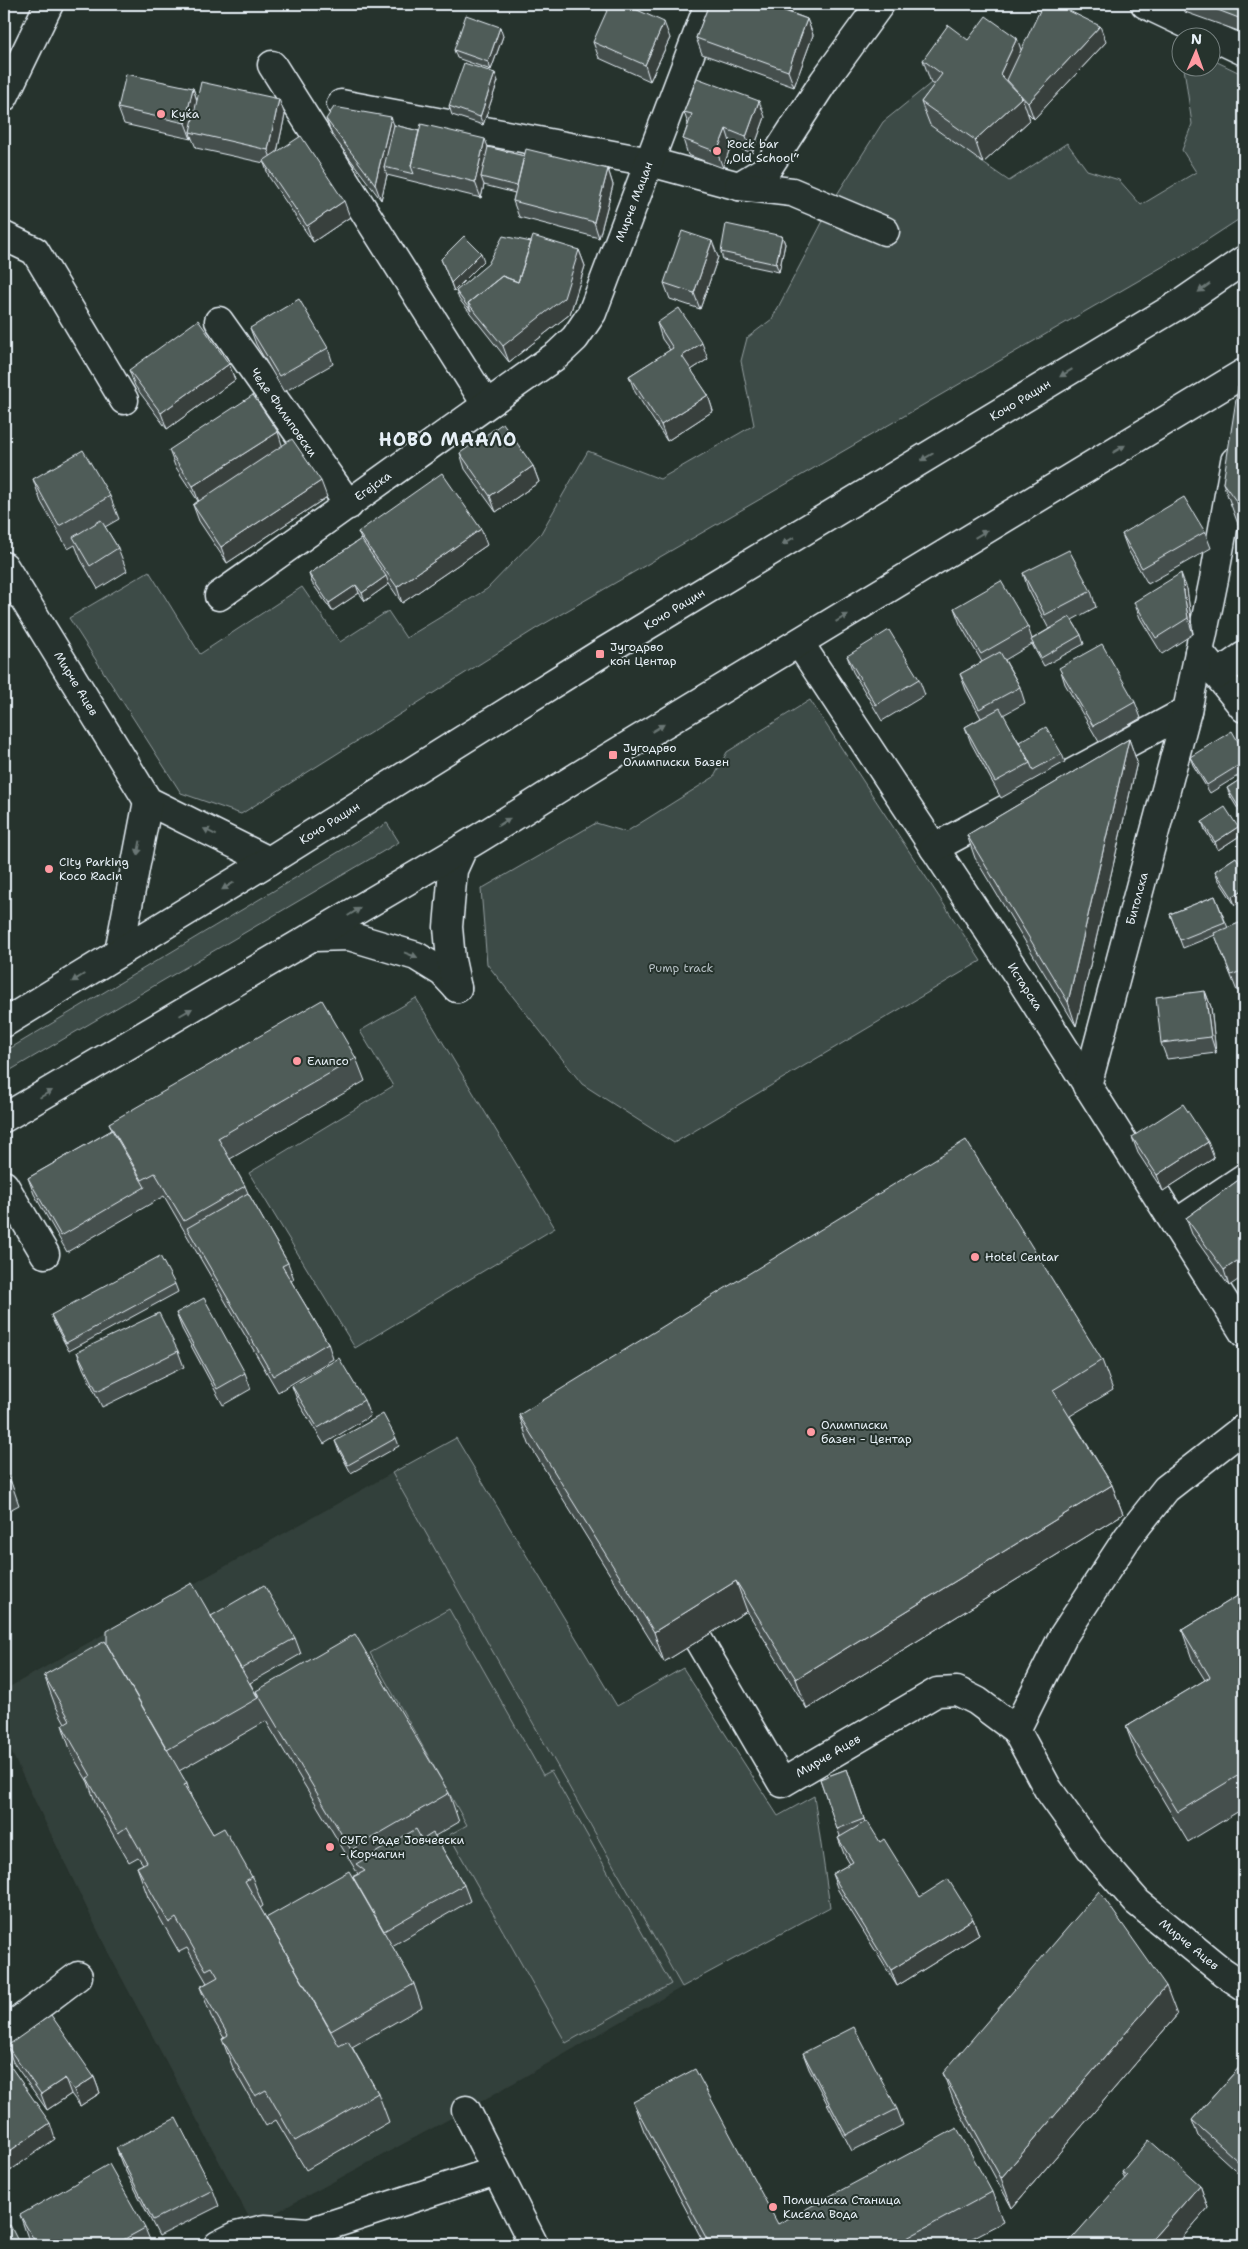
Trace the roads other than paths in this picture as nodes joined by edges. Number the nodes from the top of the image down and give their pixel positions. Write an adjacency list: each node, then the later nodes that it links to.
1 (49, 4): 7 (street)
2 (709, 4): 9 (street, Мирче Мацан)
3 (880, 4): 10 (street)
4 (1145, 4): 5 (street)
5 (1244, 51)
6 (272, 65): 18 (street)
7 (4, 97)
8 (341, 104): 9 (street)
9 (650, 162): 10 (street); 16 (street, Мирче Мацан)
10 (739, 186): 11 (street)
11 (885, 231)
12 (4, 236): 17 (street)
13 (1244, 260): 32 (street, Кочо Рацин, one-way to 32)
14 (219, 321): 20 (street, Чеде Филиповски)
15 (1244, 373): 23 (street, one-way to 15)
16 (526, 377): 18 (street, Егејска)
17 (124, 400)
18 (486, 404): 20 (street, Егејска)
19 (1238, 447): 24 (street, Битолска)
20 (348, 505): 22 (street, Егејска)
21 (5, 573): 29 (street, Мирче Ацев)
22 (220, 596)
23 (800, 644): 30 (street, one-way to 23); 31 (street, Истарска)
24 (1199, 652): 26 (street); 28 (street, Битолска)
25 (1244, 656): 26 (street)
26 (1218, 674): 27 (street)
27 (1244, 708)
28 (1187, 711): 31 (street); 36 (street, Битолска)
29 (148, 801): 32 (street, one-way to 29); 34 (street, one-way to 34)
30 (463, 848): 33 (street, one-way to 30); 33 (street, one-way to 30)
31 (934, 848): 36 (street, Истарска)
32 (270, 861): 34 (street, Кочо Рацин, one-way to 34)
33 (312, 937): 37 (street, one-way to 33)
34 (119, 952): 35 (street, Кочо Рацин, one-way to 35)
35 (4, 1023)
36 (1088, 1086): 40 (street, Истарска)
37 (4, 1118)
38 (1244, 1178): 40 (street)
39 (4, 1185): 41 (street)
40 (1175, 1224): 42 (street, Истарска)
41 (45, 1254)
42 (1244, 1333)
43 (1244, 1428): 45 (street)
44 (699, 1641): 45 (street, Мирче Ацев)
45 (1016, 1730): 47 (street, Мирче Ацев)
46 (78, 1976): 48 (street)
47 (1244, 1986)
48 (4, 2032)
49 (466, 2110): 50 (street)
50 (496, 2171): 51 (street); 53 (street)
51 (321, 2239): 52 (street)
52 (218, 2245)
53 (534, 2245)

